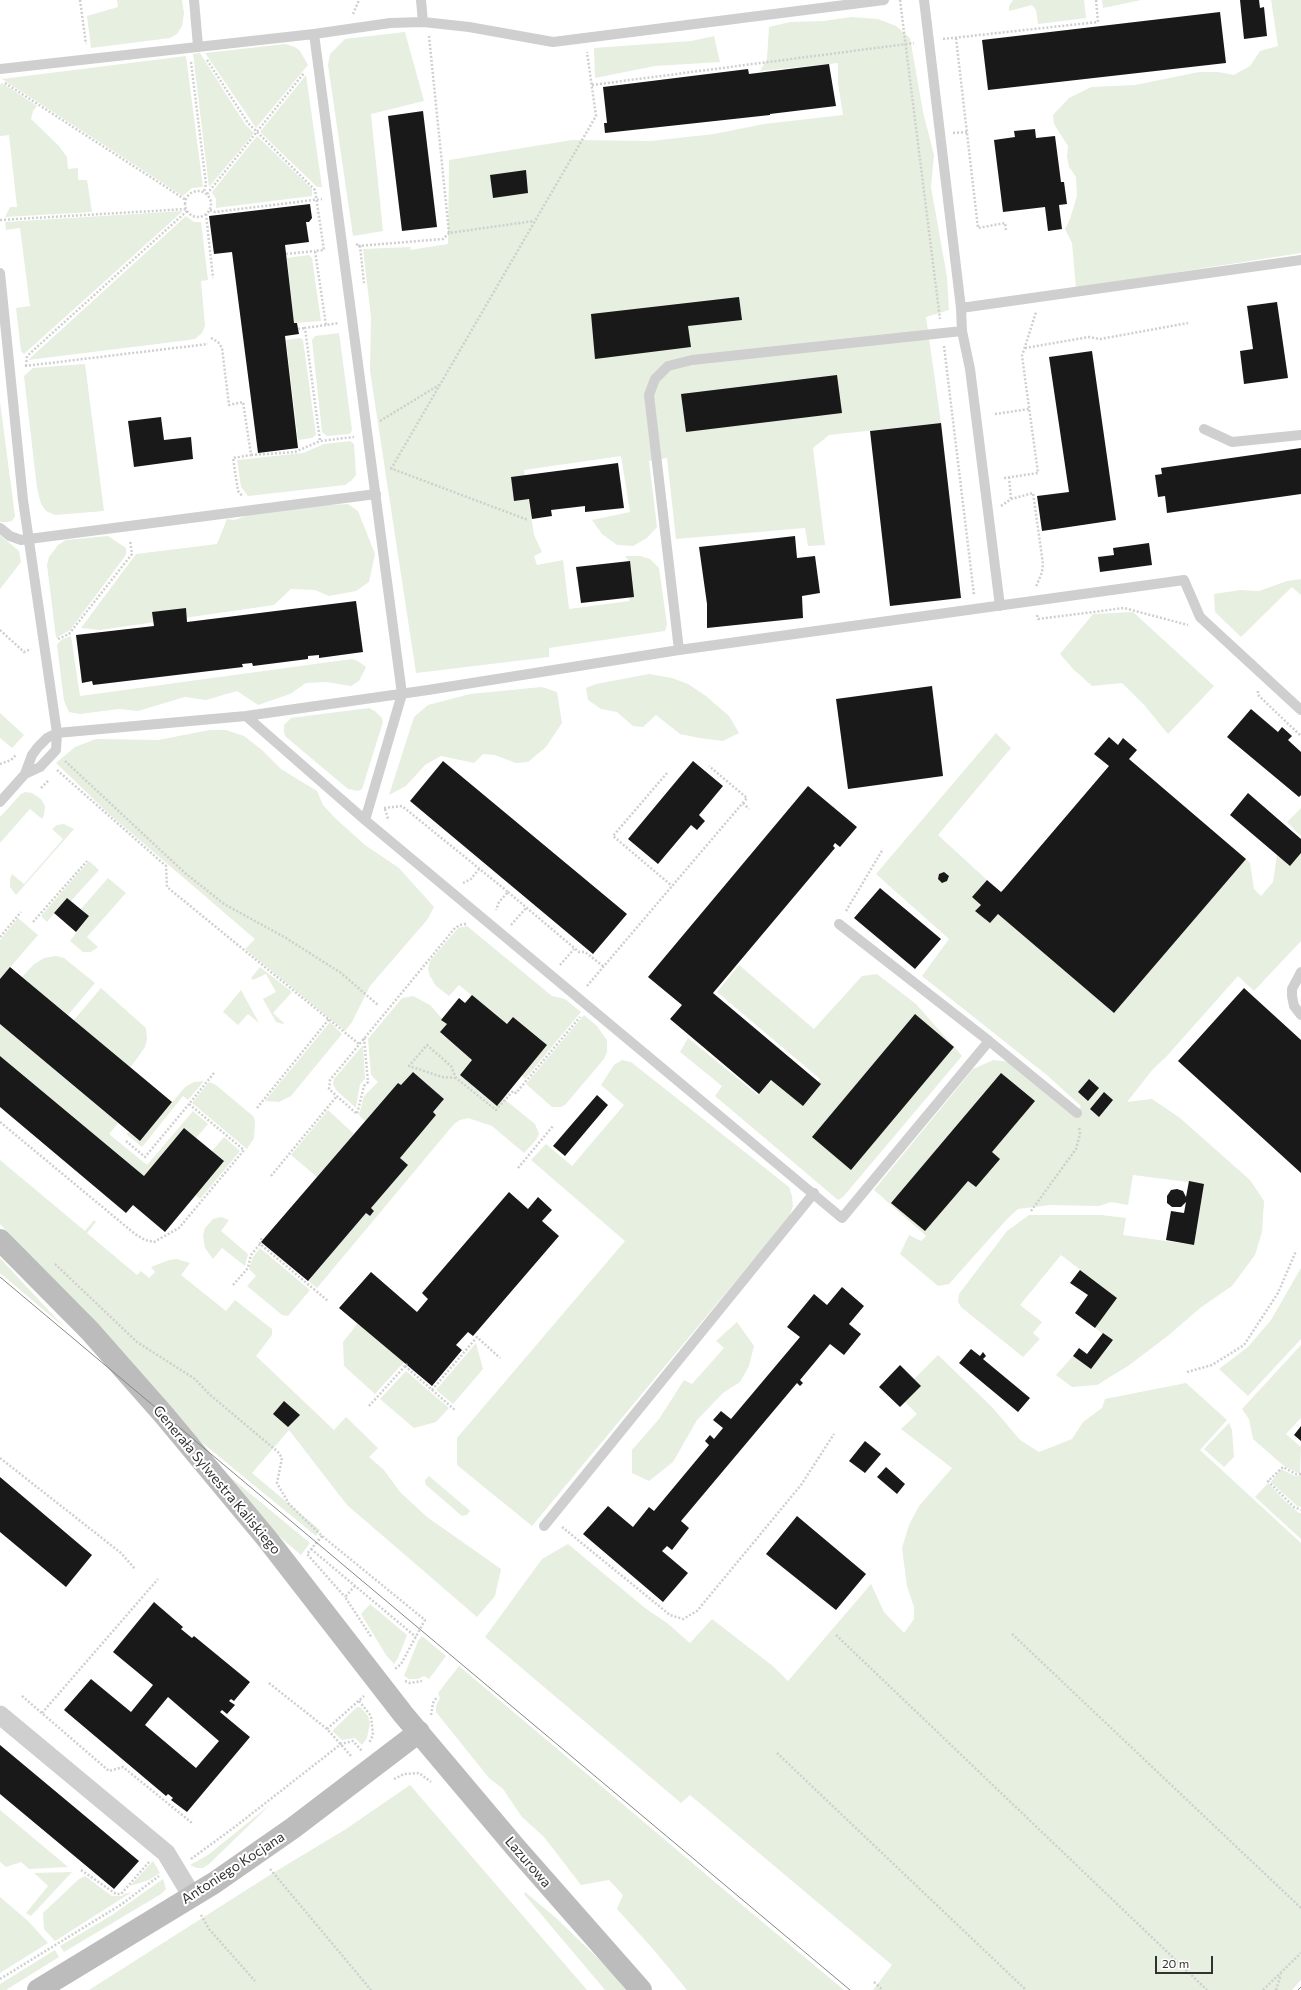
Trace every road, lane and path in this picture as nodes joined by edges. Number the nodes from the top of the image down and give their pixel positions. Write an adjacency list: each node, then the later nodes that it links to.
1 (80, 0): 15 (path)
2 (194, 0): 14 (lane)
3 (420, 0): 8 (lane)
4 (884, 0): 10 (lane)
5 (900, 0): 13 (path)
6 (924, 0): 12 (lane)
7 (1096, 0): 11 (path)
8 (425, 22): 9 (lane); 10 (lane); 30 (path)
9 (314, 34): 14 (lane); 16 (lane)
10 (585, 38): 18 (path)
11 (956, 38): 12 (path); 29 (path)
12 (929, 41): 13 (path); 38 (lane)
13 (906, 45): 18 (path); 45 (path)
14 (197, 46): 15 (lane); 19 (path); 20 (path)
15 (88, 59): 17 (lane)
16 (317, 65): 19 (path); 21 (lane)
17 (0, 74): 23 (path)
18 (592, 85): 28 (path)
19 (258, 132): 20 (path); 22 (path)
20 (205, 193): 23 (path); 25 (path)
21 (335, 196): 22 (path); 31 (lane)
22 (316, 199): 25 (path); 32 (path)
23 (186, 200): 24 (path)
24 (187, 210): 26 (path); 27 (path); 49 (path)
25 (210, 210): 26 (path)
26 (206, 214): 36 (path)
27 (0, 220)
28 (534, 221): 30 (path); 51 (path)
29 (1006, 230)
30 (449, 233): 31 (path)
31 (342, 248): 54 (lane)
32 (315, 251): 33 (path); 40 (path)
33 (286, 254)
34 (1301, 260): 37 (lane)
35 (0, 273): 50 (lane)
36 (213, 278)
37 (1040, 297): 38 (lane); 48 (path)
38 (961, 308): 44 (lane)
39 (1188, 323): 48 (path)
40 (326, 325): 41 (path); 42 (path)
41 (342, 327)
42 (305, 328): 43 (path); 57 (path)
43 (298, 329)
44 (962, 331): 45 (lane); 74 (lane)
45 (942, 333): 75 (path); 79 (lane)
46 (211, 338): 59 (path)
47 (208, 344): 49 (path)
48 (1025, 348): 52 (path)
49 (26, 366): 50 (path)
50 (10, 367): 71 (lane)
51 (439, 385): 54 (path); 61 (path)
52 (1029, 409): 53 (path); 62 (path)
53 (995, 414)
54 (367, 429): 60 (lane)
55 (1204, 429): 56 (lane)
56 (1301, 435)
57 (320, 441): 58 (path); 59 (path)
58 (356, 443)
59 (251, 455): 65 (path)
60 (372, 461): 61 (path); 64 (lane)
61 (391, 469): 68 (path)
62 (1009, 477): 63 (path); 66 (path)
63 (1004, 478)
64 (376, 494): 69 (lane); 81 (lane)
65 (246, 499)
66 (1011, 499): 67 (path); 72 (path)
67 (999, 513)
68 (528, 520)
69 (128, 524): 71 (lane); 78 (path)
70 (0, 528): 71 (lane)
71 (30, 538): 78 (lane)
72 (1035, 589)
73 (1035, 602): 74 (lane); 76 (path); 82 (lane)
74 (1000, 606): 75 (lane)
75 (976, 610): 79 (lane)
76 (1194, 626)
77 (0, 630): 78 (path)
78 (44, 645): 84 (lane)
79 (679, 650): 81 (lane)
80 (1259, 689): 85 (path)
81 (402, 694): 83 (lane); 95 (lane)
82 (1301, 710)
83 (246, 716): 84 (lane); 95 (lane)
84 (57, 733): 86 (lane); 89 (lane); 118 (path)
85 (1301, 736)
86 (47, 760): 89 (lane); 121 (path)
87 (709, 766): 92 (path)
88 (667, 773): 101 (path)
89 (25, 774): 90 (lane)
90 (0, 802)
91 (384, 803): 93 (path)
92 (743, 804): 94 (path); 101 (path)
93 (384, 808): 96 (path); 99 (path)
94 (749, 809)
95 (365, 820): 116 (lane)
96 (390, 823)
97 (883, 849): 108 (path)
98 (87, 861): 106 (path)
99 (479, 869): 100 (path); 102 (path)
100 (456, 882)
101 (672, 886): 114 (path)
102 (508, 892): 103 (path); 105 (path)
103 (526, 908): 107 (path); 111 (path)
104 (21, 912): 110 (path)
105 (496, 912)
106 (33, 922)
107 (504, 922)
108 (839, 924): 123 (lane)
109 (472, 925): 122 (path)
110 (0, 937)
111 (574, 949): 113 (path); 114 (path)
112 (553, 962): 113 (path)
113 (559, 967): 116 (path)
114 (604, 967): 117 (path)
115 (1301, 972): 120 (lane)
116 (557, 980): 117 (lane)
117 (578, 998): 119 (lane)
118 (378, 1005)
119 (589, 1007): 126 (path); 136 (lane)
120 (1301, 1015)
121 (329, 1019): 124 (path); 129 (path)
122 (364, 1038): 124 (path); 127 (path)
123 (989, 1041): 130 (lane); 136 (lane)
124 (359, 1044): 127 (path)
125 (214, 1073): 128 (path)
126 (456, 1078): 126 (path)
127 (337, 1096): 135 (path)
128 (188, 1104): 131 (path); 133 (path)
129 (256, 1108)
130 (1077, 1113): 137 (path)
131 (0, 1122)
132 (553, 1126): 134 (path)
133 (126, 1141)
134 (518, 1168)
135 (271, 1176)
136 (814, 1193): 154 (lane)
137 (1031, 1211)
138 (262, 1237): 140 (path)
139 (0, 1240): 176 (street, Generała Sylwestra Kaliskiego)
140 (260, 1244): 143 (path); 144 (path)
141 (1296, 1251): 146 (path)
142 (51, 1260): 156 (path)
143 (233, 1285)
144 (328, 1301)
145 (500, 1358): 147 (path)
146 (1188, 1372)
147 (432, 1390): 148 (path); 149 (path)
148 (369, 1406)
149 (456, 1411)
150 (834, 1434): 154 (path)
151 (0, 1458): 158 (path)
152 (1301, 1474): 153 (path)
153 (1301, 1510)
154 (551, 1518): 155 (lane)
155 (544, 1526)
156 (322, 1536): 157 (path); 164 (path)
157 (311, 1549): 160 (path); 161 (path)
158 (135, 1569)
159 (158, 1579): 174 (path)
160 (355, 1586): 161 (path); 164 (path)
161 (345, 1597): 165 (path)
162 (1012, 1634): 189 (path)
163 (836, 1635): 201 (path)
164 (416, 1637): 167 (path)
165 (375, 1642)
166 (390, 1665): 167 (path)
167 (394, 1670): 168 (path)
168 (396, 1674)
169 (399, 1678): 170 (path)
170 (422, 1682)
171 (269, 1683): 177 (path)
172 (22, 1696): 174 (path)
173 (437, 1697): 176 (path)
174 (42, 1714): 183 (path)
175 (0, 1715): 185 (street)
176 (427, 1726): 188 (street, Antoniego Kocjana); 198 (street, Lazurowa)
177 (327, 1729): 178 (path); 179 (path)
178 (341, 1744): 179 (path); 179 (path); 185 (path)
179 (362, 1751)
180 (777, 1753): 200 (path)
181 (387, 1782): 182 (path)
182 (431, 1782)
183 (192, 1823)
184 (153, 1857): 186 (path)
185 (175, 1866): 188 (street); 193 (path)
186 (81, 1870)
187 (273, 1873): 197 (path)
188 (192, 1896): 196 (street, Antoniego Kocjana)
189 (1301, 1908)
190 (202, 1918): 194 (path)
191 (1301, 1953): 192 (path)
192 (1282, 1974): 202 (path); 203 (path)
193 (0, 1979)
194 (255, 1981)
195 (874, 1982): 199 (path)
196 (38, 1990)
197 (371, 1990)
198 (641, 1990)
199 (883, 1990)
200 (1026, 1990)
201 (1207, 1990)
202 (1263, 1990)
203 (1276, 1990)

